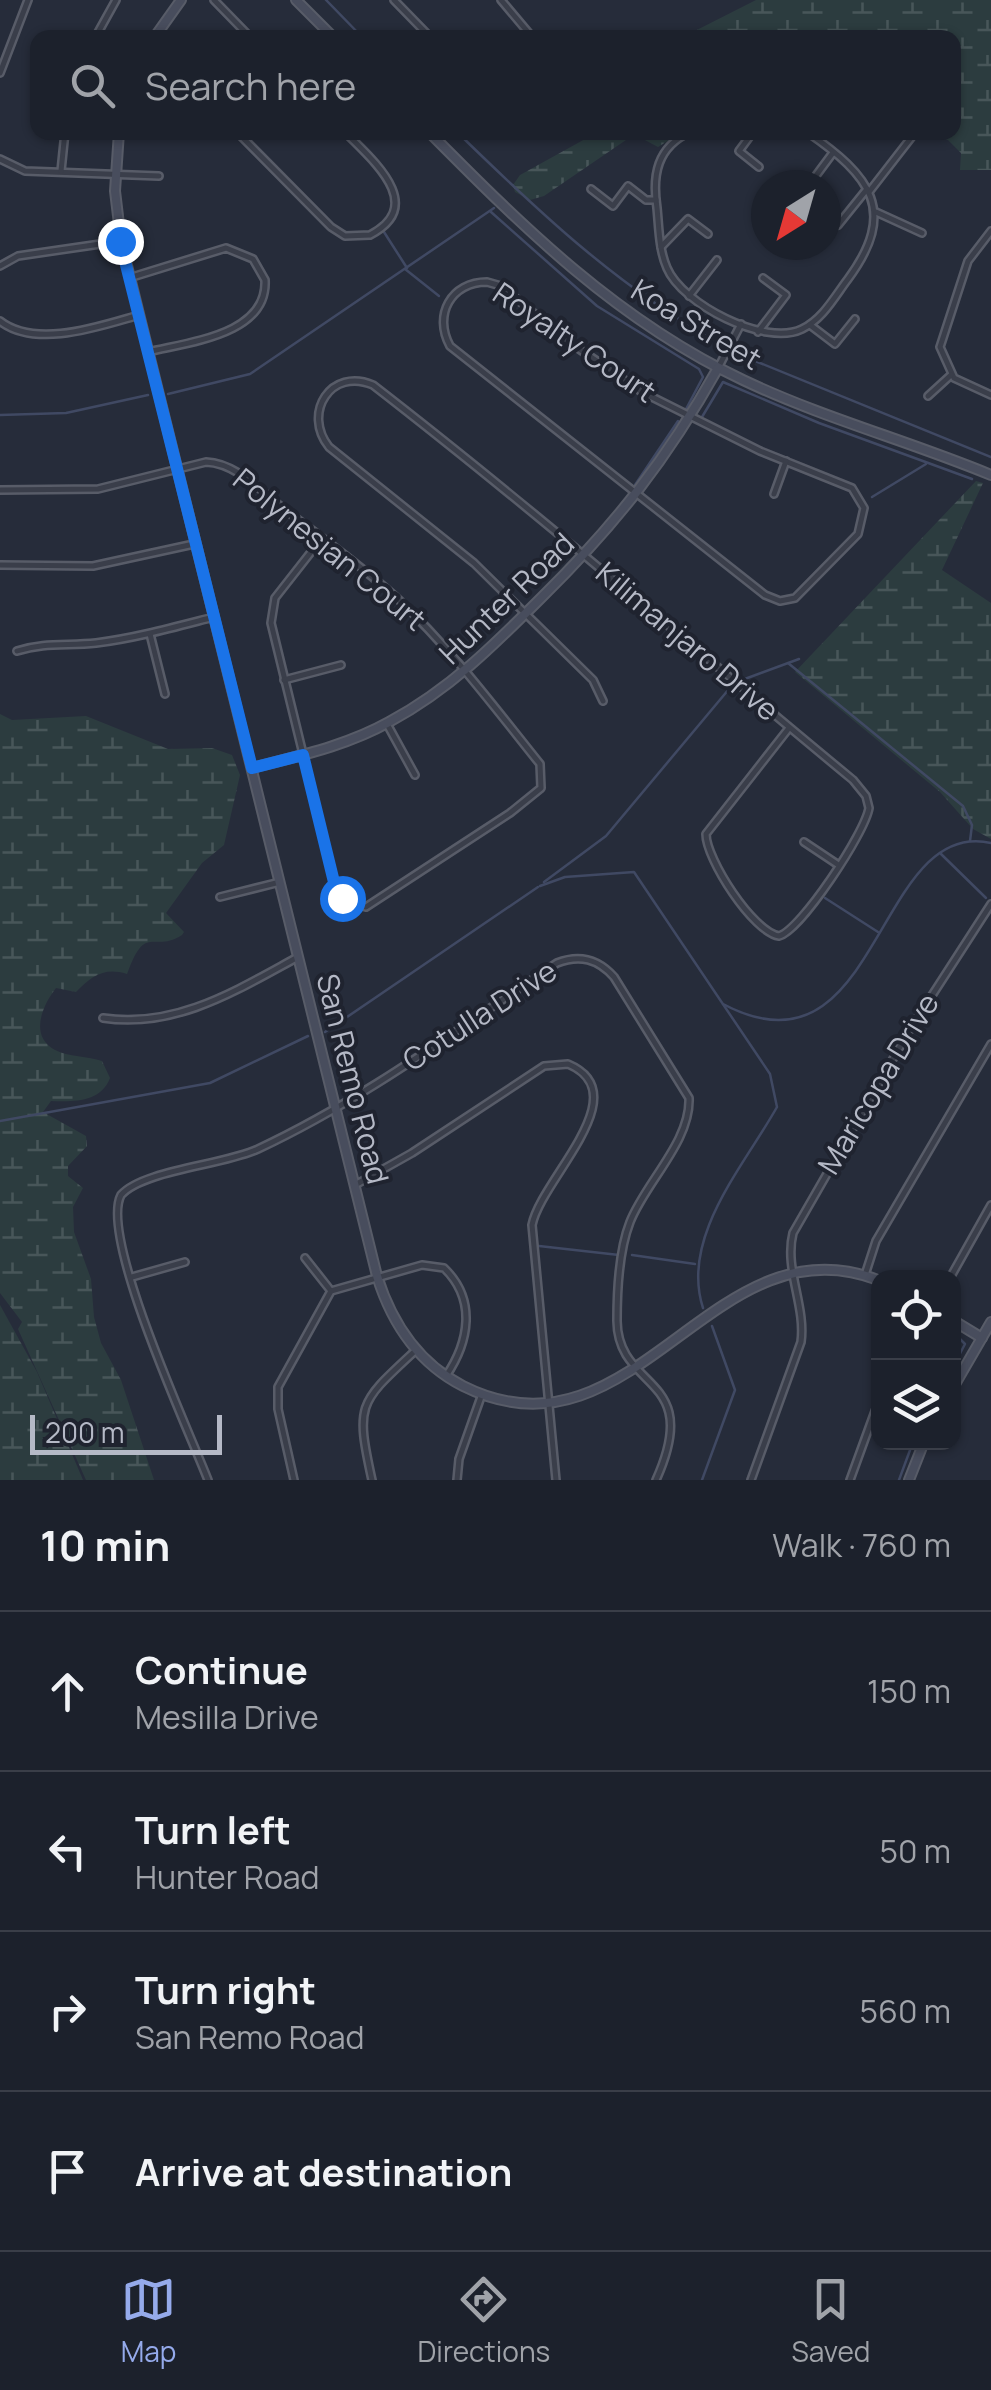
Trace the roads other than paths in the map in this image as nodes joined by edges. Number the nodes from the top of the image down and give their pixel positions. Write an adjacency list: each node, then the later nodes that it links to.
1 (28, 0): 14 (street)
2 (116, 0): 8 (street)
3 (181, 0): 9 (street)
4 (214, 0): 10 (street)
5 (296, 0): 11 (street)
6 (394, 0): 12 (street)
7 (501, 0): 13 (street)
8 (99, 30)
9 (160, 30)
10 (243, 30)
11 (326, 30)
12 (423, 30)
13 (526, 30)
14 (0, 73)
15 (64, 140): 28 (street)
16 (118, 140): 29 (street, San Remo Road)
17 (245, 140): 18 (street)
18 (353, 140)
19 (437, 140): 53 (street, Koa Street)
20 (678, 140): 33 (street)
21 (747, 140): 26 (street)
22 (818, 140): 24 (street)
23 (909, 140): 32 (street)
24 (832, 154): 27 (street); 32 (street)
25 (0, 159): 28 (street)
26 (759, 167)
27 (820, 170)
28 (61, 172): 29 (street)
29 (114, 174): 30 (street); 39 (street, San Remo Road)
30 (160, 176)
31 (591, 190): 33 (street)
32 (868, 191): 34 (street); 35 (street)
33 (656, 200): 40 (street)
34 (876, 212): 38 (street); 50 (street)
35 (841, 222)
36 (991, 231): 54 (street)
37 (708, 234): 40 (street)
38 (922, 234)
39 (120, 241): 42 (street); 43 (street, San Remo Road)
40 (661, 248): 45 (street)
41 (717, 260): 45 (street)
42 (0, 266)
43 (130, 278): 46 (street, San Remo Road); 52 (street)
44 (763, 278): 51 (street)
45 (689, 296): 49 (street)
46 (138, 315): 48 (street); 52 (street, San Remo Road)
47 (855, 319): 50 (street)
48 (0, 321)
49 (740, 324): 51 (street); 53 (street)
50 (810, 325): 51 (street)
51 (758, 332)
52 (148, 352): 59 (street, San Remo Road)
53 (718, 368): 57 (street, Hunter Road); 60 (street, Koa Street)
54 (951, 375): 55 (street); 56 (street)
55 (991, 395)
56 (928, 396)
57 (690, 419): 58 (street, Royalty Court); 63 (street, Hunter Road); 63 (street, Royalty Court)
58 (786, 462): 62 (street); 63 (street, Royalty Court)
59 (178, 469): 61 (street, Polynesian Court); 64 (street, Polynesian Court); 65 (street, San Remo Road)
60 (991, 474)
61 (0, 490)
62 (774, 494)
63 (638, 495): 66 (street, Hunter Road)
64 (322, 538): 73 (street, Polynesian Court); 74 (street)
65 (196, 544): 67 (street); 69 (street, San Remo Road)
66 (584, 557): 68 (street, Hunter Road); 68 (street, Kilimanjaro Drive); 78 (street, Kilimanjaro Drive)
67 (0, 566)
68 (526, 614): 73 (street, Hunter Road); 76 (street)
69 (214, 617): 70 (street); 80 (street, San Remo Road)
70 (150, 634): 71 (street); 75 (street)
71 (17, 651)
72 (341, 665): 74 (street)
73 (466, 672): 77 (street, Hunter Road); 79 (street, Polynesian Court)
74 (284, 680): 79 (street)
75 (164, 694)
76 (604, 702)
77 (387, 724): 79 (street, Hunter Road); 81 (street)
78 (789, 728): 83 (street, Kilimanjaro Drive); 83 (street, Kilimanjaro Drive)
79 (303, 755): 80 (street, Hunter Road)
80 (252, 768): 84 (street, San Remo Road)
81 (415, 775)
82 (804, 842): 83 (street)
83 (837, 864)
84 (280, 882): 85 (street); 87 (street, San Remo Road)
85 (220, 897)
86 (991, 904): 96 (street, Maricopa Drive)
87 (298, 957): 88 (street); 90 (street, San Remo Road)
88 (103, 1018)
89 (991, 1044): 98 (street)
90 (336, 1107): 91 (street, San Remo Road); 99 (street); 106 (street, Cotulla Drive)
91 (354, 1184): 97 (street, San Remo Road); 110 (street)
92 (991, 1204): 95 (street)
93 (305, 1258): 101 (street)
94 (184, 1262): 99 (street)
95 (954, 1270)
96 (794, 1272): 98 (street, San Remo Road); 106 (street, San Remo Road); 119 (street, Maricopa Drive)
97 (377, 1276): 101 (street); 105 (street, San Remo Road); 108 (street)
98 (865, 1276): 100 (street, San Remo Road)
99 (132, 1277): 113 (street)
100 (871, 1278)
101 (331, 1291): 114 (street)
102 (991, 1322): 104 (street)
103 (961, 1326): 104 (street)
104 (982, 1338): 107 (street)
105 (416, 1350): 108 (street, San Remo Road); 115 (street)
106 (638, 1367): 110 (street, San Remo Road); 118 (street)
107 (961, 1374)
108 (446, 1376): 109 (street, San Remo Road)
109 (482, 1394): 110 (street, San Remo Road); 116 (street)
110 (548, 1403): 117 (street)
111 (871, 1422): 120 (street)
112 (921, 1450): 121 (street)
113 (208, 1480)
114 (294, 1480)
115 (372, 1480)
116 (457, 1480)
117 (556, 1480)
118 (656, 1480)
119 (750, 1480)
120 (850, 1480)
121 (909, 1480)

